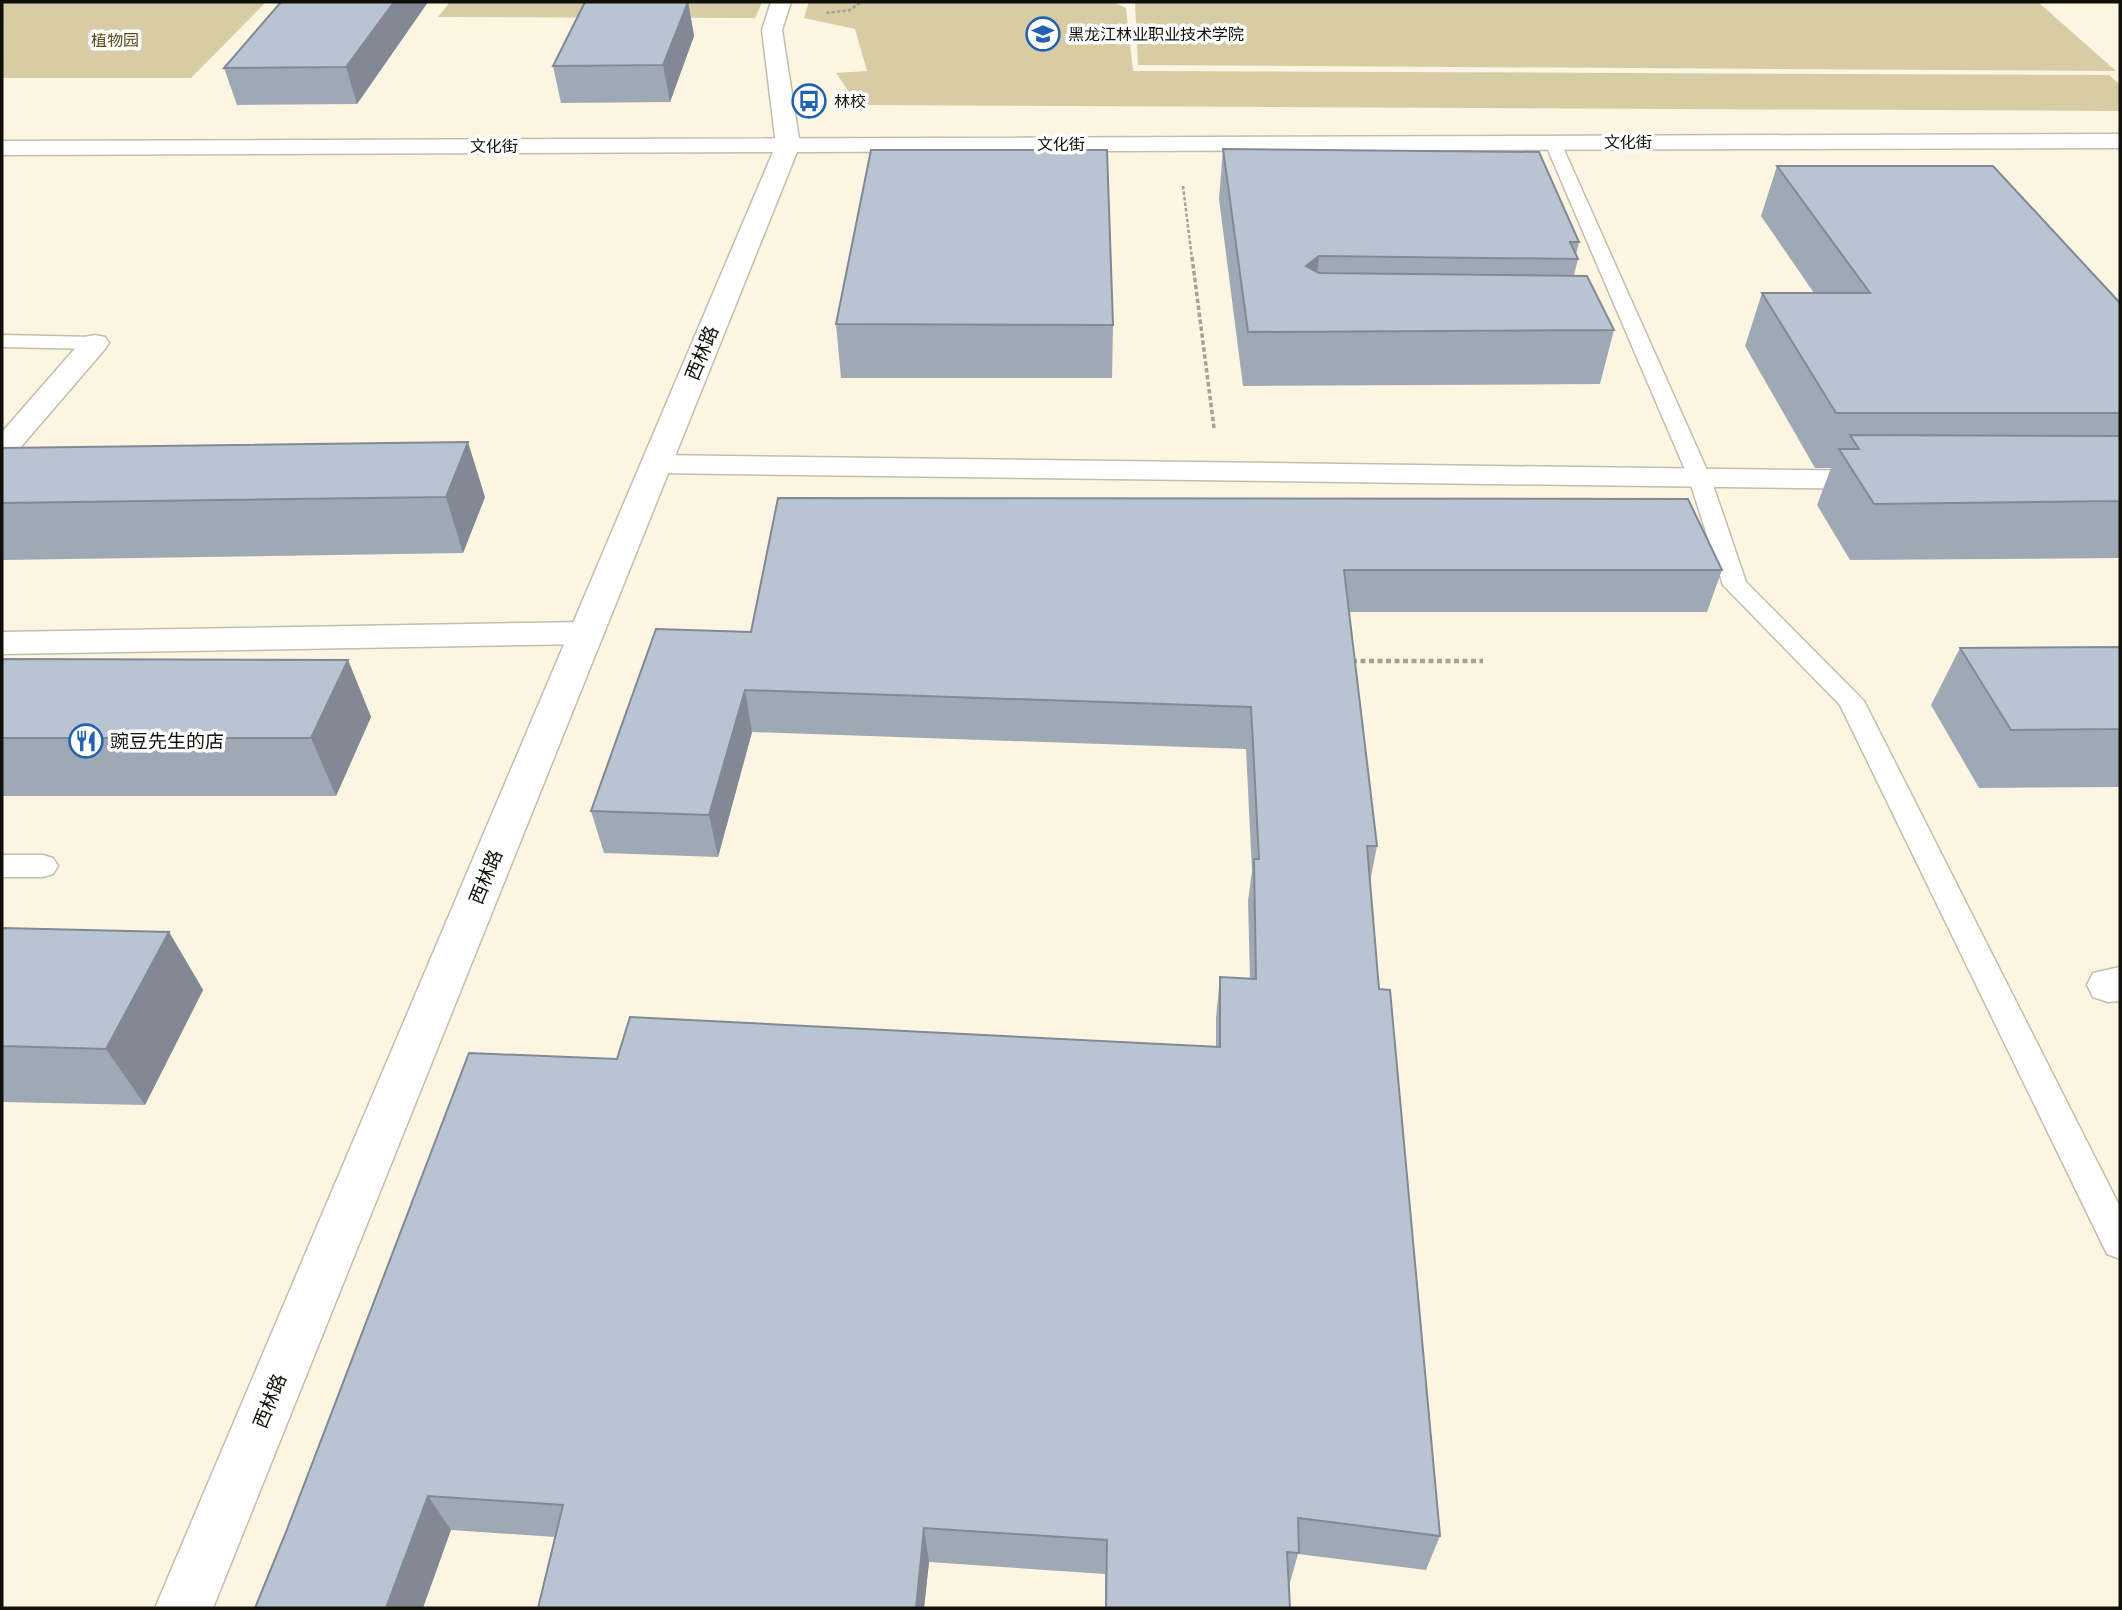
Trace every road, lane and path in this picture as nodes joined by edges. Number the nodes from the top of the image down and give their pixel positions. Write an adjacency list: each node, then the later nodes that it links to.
1 (781, 2): 5 (street)
2 (2120, 141): 3 (street, 文化街)
3 (1553, 143): 4 (street, 文化街); 8 (lane)
4 (1177, 144): 5 (street, 文化街); 13 (path)
5 (788, 145): 6 (street, 文化街); 12 (street, 西林路)
6 (2, 148)
7 (1602, 320): 8 (lane)
8 (1630, 320): 14 (lane)
9 (2, 341): 10 (lane)
10 (95, 343): 11 (street)
11 (2, 450)
12 (656, 464): 13 (street); 16 (street, 西林路)
13 (1219, 472): 14 (street)
14 (1700, 479): 15 (street); 22 (lane)
15 (1912, 480)
16 (586, 634): 17 (street); 23 (street, 西林路)
17 (2, 643)
18 (1343, 661): 19 (path)
19 (1483, 661)
20 (2, 866): 21 (lane)
21 (43, 866)
22 (2120, 1243)
23 (184, 1608)

